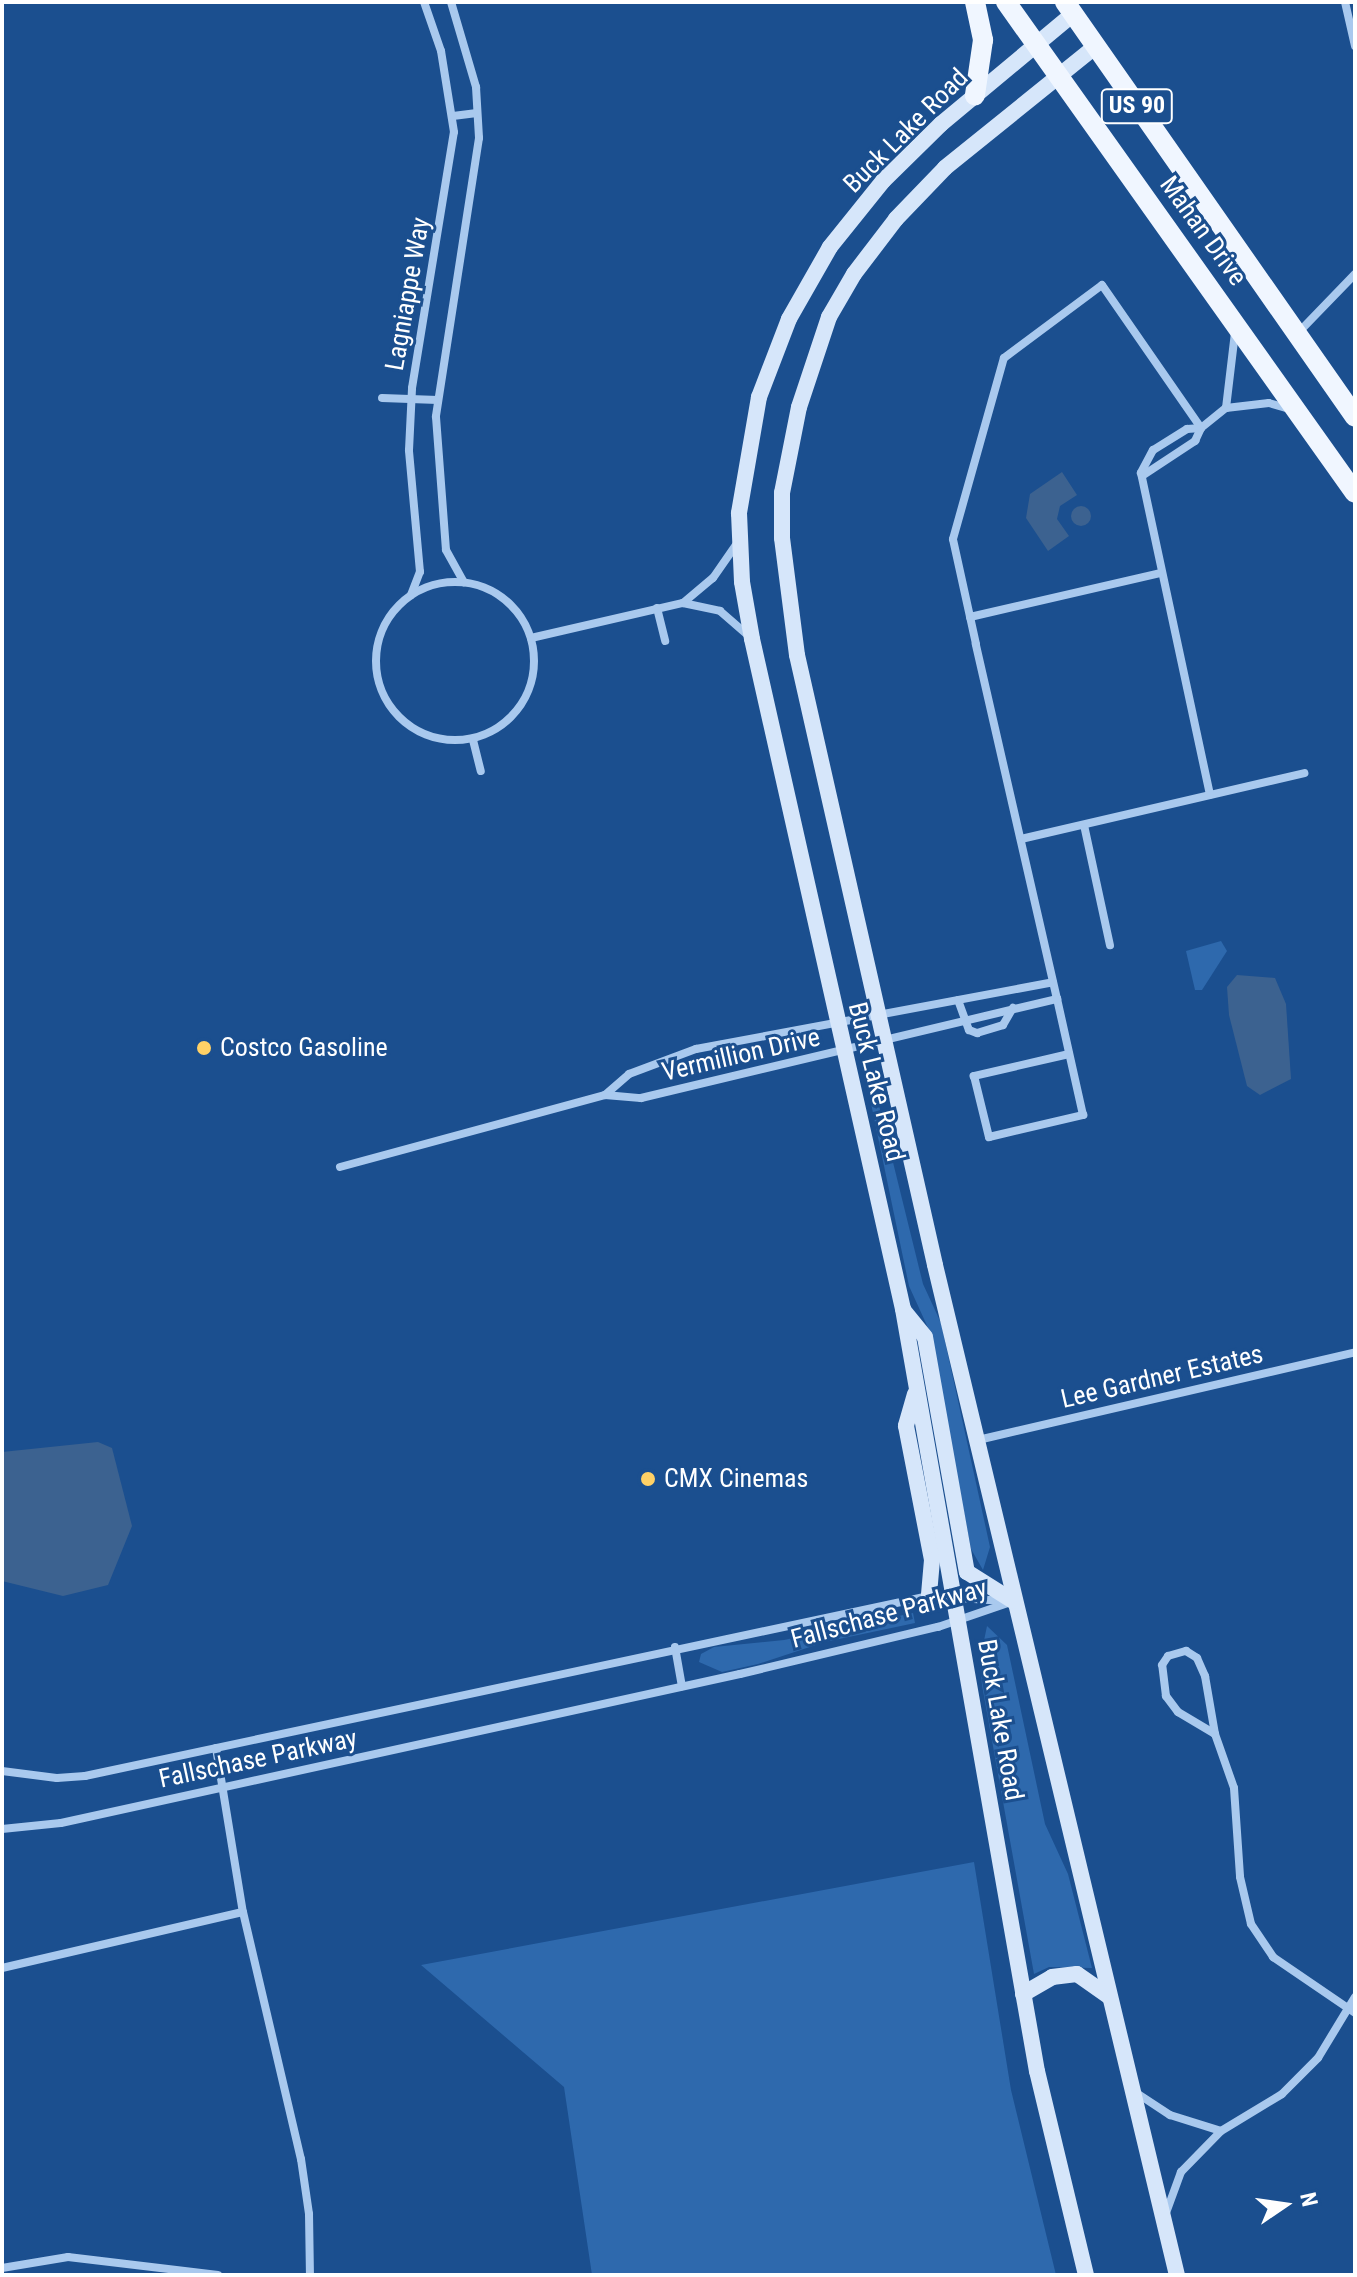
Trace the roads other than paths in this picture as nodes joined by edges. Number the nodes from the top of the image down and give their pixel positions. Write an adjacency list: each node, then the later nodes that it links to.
1 (424, 2): 13 (street, Lagniappe Way)
2 (451, 2): 12 (street, Lagniappe Way)
3 (975, 2): 11 (main road)
4 (1006, 2): 7 (main road, Mahan Drive / US 90)
5 (1345, 2): 9 (street)
6 (1069, 8): 7 (main road, Buck Lake Road); 8 (main road, Mahan Drive / US 90)
7 (1035, 43): 10 (main road, Mahan Drive / US 90); 11 (main road, Buck Lake Road)
8 (1096, 46): 10 (main road, Buck Lake Road); 16 (main road, Mahan Drive / US 90)
9 (1355, 46)
10 (1058, 75): 15 (main road, Mahan Drive / US 90); 47 (main road, Buck Lake Road)
11 (975, 95): 26 (main road, Buck Lake Road)
12 (477, 113): 13 (street); 19 (street, Lagniappe Way)
13 (453, 116): 18 (street, Lagniappe Way)
14 (1355, 274): 16 (street)
15 (1236, 322): 20 (street); 21 (main road, Mahan Drive / US 90)
16 (1296, 336): 22 (main road, Mahan Drive / US 90)
17 (382, 398): 18 (street)
18 (411, 399): 19 (street); 29 (street, Lagniappe Way)
19 (438, 400): 28 (street, Lagniappe Way)
20 (1226, 408): 21 (street); 23 (street)
21 (1294, 410): 25 (main road, Mahan Drive / US 90)
22 (1355, 417)
23 (1201, 428): 24 (street); 24 (street); 32 (street)
24 (1142, 476): 27 (street)
25 (1355, 493)
26 (740, 539): 30 (street); 34 (main road, Buck Lake Road)
27 (1160, 573): 32 (street); 39 (street)
28 (464, 582): 29 (street); 33 (street)
29 (411, 595): 36 (street)
30 (683, 603): 31 (street); 34 (street)
31 (657, 608): 33 (street); 35 (street)
32 (970, 617): 41 (street)
33 (531, 638): 36 (street)
34 (752, 639): 49 (main road, Buck Lake Road)
35 (665, 641)
36 (473, 740): 37 (street)
37 (481, 771)
38 (1304, 773): 39 (street)
39 (1210, 795): 40 (street)
40 (1084, 825): 41 (street); 42 (street)
41 (1021, 839): 43 (street)
42 (1110, 945)
43 (1053, 982): 44 (street); 45 (street, Vermillion Drive)
44 (1057, 999): 46 (street, Vermillion Drive); 52 (street)
45 (958, 1000): 47 (street, Vermillion Drive); 48 (street)
46 (1013, 1008): 48 (street, Vermillion Drive); 48 (street)
47 (877, 1011): 49 (street, Vermillion Drive); 50 (main road, Buck Lake Road)
48 (962, 1018): 50 (street, Vermillion Drive)
49 (836, 1022): 51 (main road, Buck Lake Road); 53 (street, Vermillion Drive)
50 (885, 1043): 51 (street, Vermillion Drive); 58 (main road, Buck Lake Road)
51 (843, 1052): 53 (street, Vermillion Drive); 55 (main road, Buck Lake Road)
52 (1069, 1054): 52 (street)
53 (605, 1095): 54 (street, Vermillion Drive)
54 (340, 1167)
55 (903, 1309): 57 (main road, Buck Lake Road); 61 (main road)
56 (1355, 1352): 58 (street, Lee Gardner Estates)
57 (916, 1388): 59 (main road); 60 (main road, Buck Lake Road)
58 (978, 1440): 61 (main road, Buck Lake Road)
59 (929, 1596): 60 (street, Fallschase Parkway); 63 (street, Fallschase Parkway)
60 (954, 1598): 61 (street, Fallschase Parkway); 62 (main road, Buck Lake Road)
61 (1013, 1601): 62 (street, Fallschase Parkway); 73 (main road, Buck Lake Road)
62 (959, 1620): 64 (street, Fallschase Parkway); 72 (main road, Buck Lake Road)
63 (675, 1647): 64 (street); 66 (street, Fallschase Parkway)
64 (682, 1686): 68 (street, Fallschase Parkway)
65 (1215, 1734): 65 (street); 75 (street)
66 (216, 1748): 67 (street, Fallschase Parkway); 68 (street)
67 (2, 1771)
68 (223, 1787): 69 (street, Fallschase Parkway); 70 (street)
69 (2, 1829)
70 (243, 1912): 71 (street); 82 (street)
71 (2, 1968)
72 (1023, 1994): 73 (main road); 83 (main road, Buck Lake Road)
73 (1109, 1996): 76 (main road, Buck Lake Road)
74 (1355, 1997): 75 (street)
75 (1352, 2011): 77 (street)
76 (1132, 2090): 77 (street); 78 (main road, Buck Lake Road)
77 (1221, 2131): 78 (street)
78 (1164, 2218): 84 (main road, Buck Lake Road)
79 (2, 2268): 80 (street)
80 (136, 2270): 81 (street)
81 (218, 2275)
82 (310, 2275)
83 (1086, 2275)
84 (1177, 2275)

